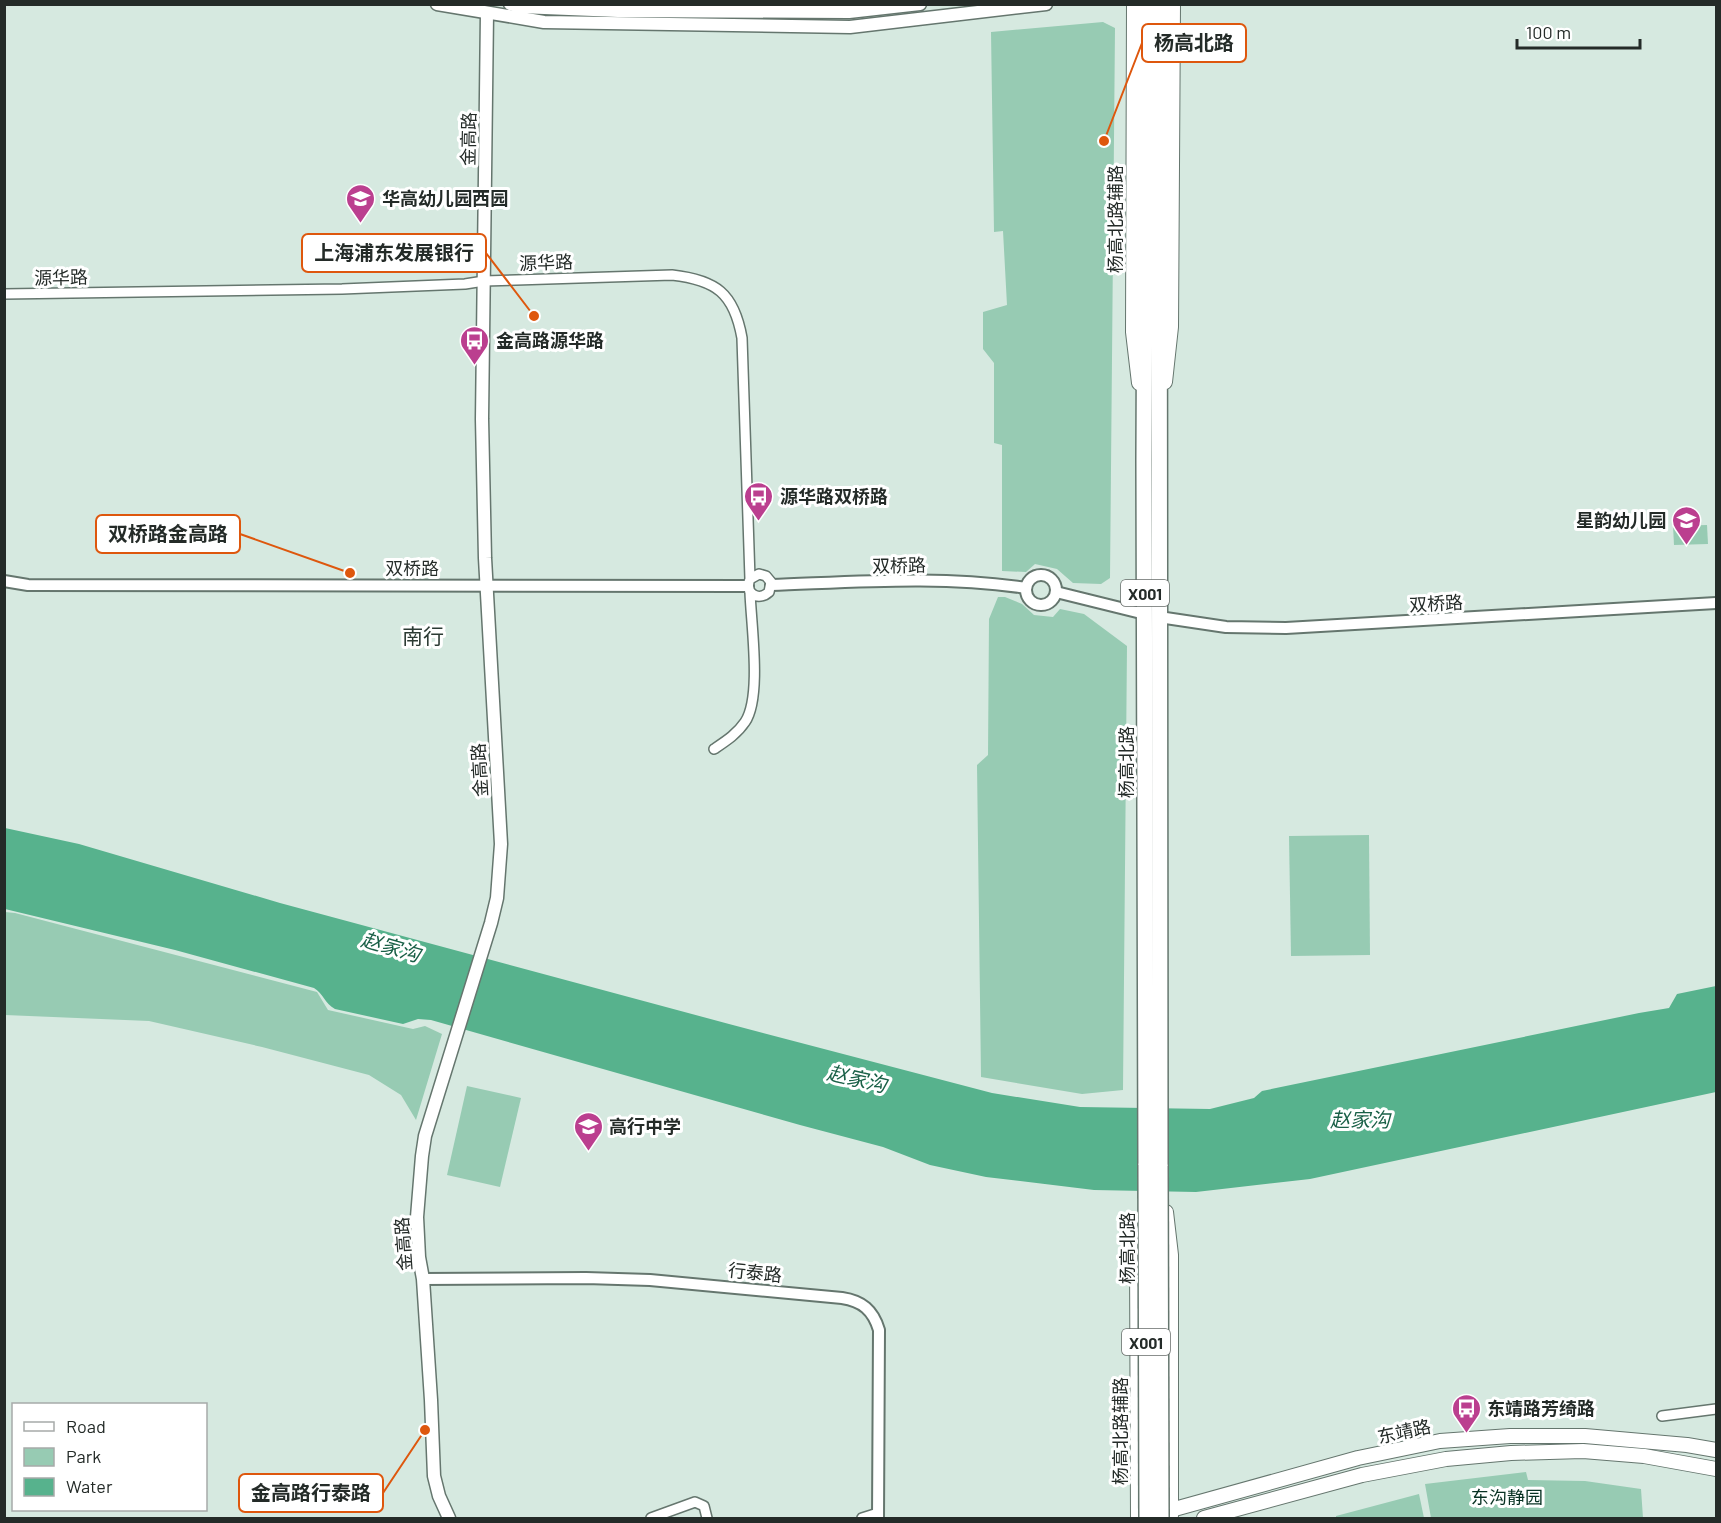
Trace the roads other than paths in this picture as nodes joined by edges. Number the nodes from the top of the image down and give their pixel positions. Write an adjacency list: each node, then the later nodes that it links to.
1 (437, 4): 10 (main road)
2 (510, 4): 9 (main road)
3 (920, 4): 9 (main road)
4 (1046, 4): 11 (main road)
5 (1134, 4): 15 (main road, 杨高北路辅路 / X001)
6 (1146, 4): 14 (highway, 杨高北路 / X001)
7 (1159, 4): 14 (highway, 杨高北路 / X001)
8 (1173, 4): 15 (main road, X001)
9 (849, 8): 11 (street)
10 (487, 9): 11 (main road); 12 (main road, 金高路)
11 (850, 27)
12 (484, 280): 13 (street, 源华路); 17 (main road, 金高路); 19 (street, 源华路)
13 (4, 294)
14 (1152, 295): 15 (highway, 杨高北路 / X001)
15 (1152, 433): 23 (highway, 杨高北路 / X001)
16 (4, 581): 17 (street, 双桥路)
17 (488, 585): 19 (street, 双桥路); 26 (main road, 金高路)
18 (771, 585): 19 (street); 19 (street); 20 (street, 双桥路)
19 (749, 586): 24 (street, 源华路)
20 (1026, 588): 21 (street, 双桥路); 21 (street, 双桥路)
21 (1056, 592): 23 (street, 双桥路)
22 (1716, 603): 23 (street, 双桥路)
23 (1152, 615): 25 (highway, 杨高北路 / X001)
24 (714, 749)
25 (1153, 1165): 31 (highway, 杨高北路 / X001, bridge); 31 (main road, X001, bridge); 37 (highway, 杨高北路 / X001, bridge); 37 (main road, 杨高北路辅路 / X001, bridge)
26 (423, 1279): 32 (street, 行泰路); 33 (main road, 金高路)
27 (1716, 1409): 28 (street)
28 (1662, 1416)
29 (1716, 1450): 31 (main road, 东靖路)
30 (1716, 1469): 38 (main road, 东靖路)
31 (1168, 1515): 37 (main road, 东靖路)
32 (878, 1516): 36 (street)
33 (449, 1518)
34 (651, 1518): 35 (street)
35 (707, 1518)
36 (862, 1518)
37 (1142, 1518)
38 (1204, 1518)

